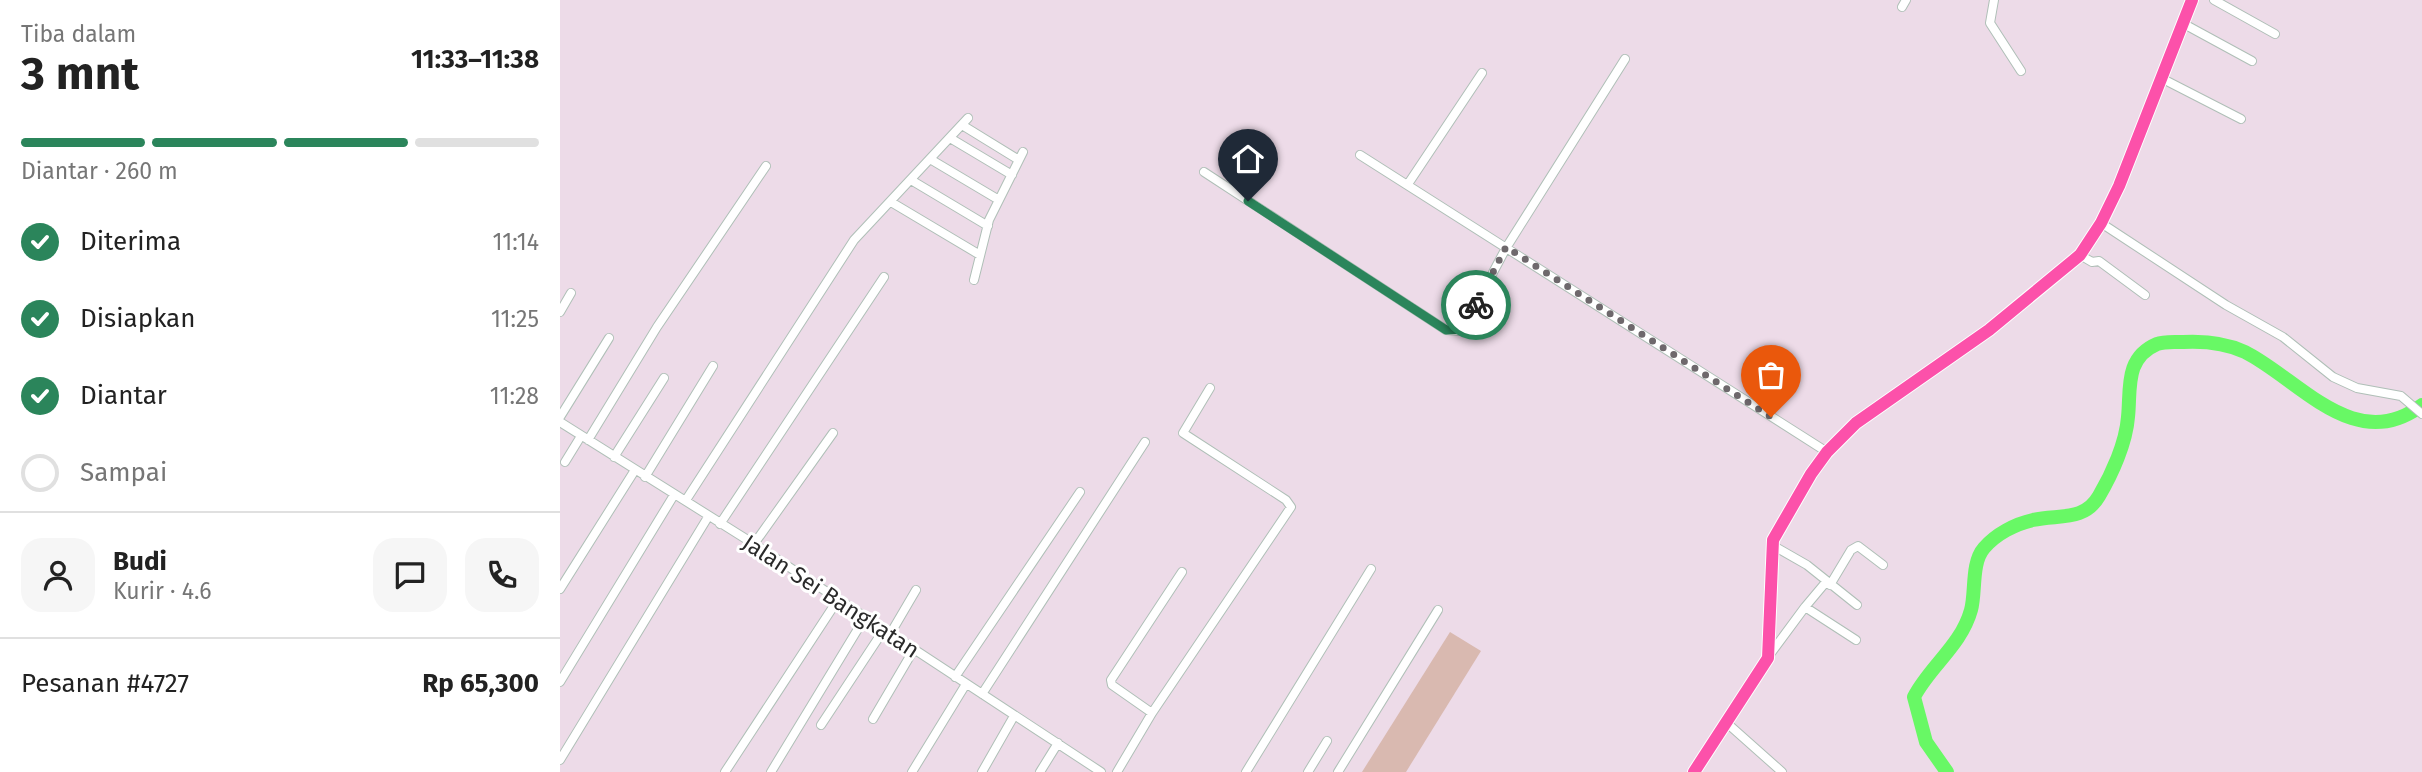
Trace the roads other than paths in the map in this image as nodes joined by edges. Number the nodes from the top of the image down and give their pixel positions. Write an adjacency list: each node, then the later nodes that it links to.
1 (1994, 0): 8 (street)
2 (2192, 0): 4 (main road)
3 (2214, 0): 5 (street)
4 (2183, 24): 7 (street); 10 (main road)
5 (2275, 34)
6 (1625, 59): 26 (street)
7 (2252, 61)
8 (2021, 71)
9 (1482, 74): 21 (street)
10 (2161, 78): 11 (street); 24 (main road)
11 (2241, 119)
12 (950, 138): 15 (street); 16 (street); 19 (street)
13 (1023, 152): 16 (street)
14 (1360, 155): 21 (street)
15 (930, 159): 20 (street); 22 (street)
16 (1019, 160): 19 (street)
17 (766, 166): 41 (street)
18 (1205, 172): 26 (street)
19 (1012, 175): 22 (street)
20 (911, 180): 23 (street); 25 (street)
21 (1408, 184): 26 (street)
22 (999, 200): 25 (street)
23 (891, 202): 27 (street); 50 (street)
24 (2101, 223): 28 (main road); 38 (street)
25 (988, 226): 27 (street)
26 (1506, 247): 43 (street)
27 (981, 255): 30 (street)
28 (2080, 255): 32 (street); 43 (main road)
29 (884, 277): 52 (street)
30 (974, 280)
31 (571, 293): 33 (street)
32 (2145, 295)
33 (560, 312)
34 (609, 338): 39 (street)
35 (713, 366): 47 (street)
36 (664, 378): 44 (street)
37 (1210, 388): 74 (street)
38 (2422, 414)
39 (560, 420): 41 (street, Jalan Sei Bangkatan)
40 (833, 433): 53 (street)
41 (585, 438): 44 (street, Jalan Sei Bangkatan); 45 (street)
42 (1144, 442): 73 (street)
43 (1827, 452): 54 (main road)
44 (614, 457): 46 (street, Jalan Sei Bangkatan)
45 (565, 462)
46 (635, 470): 47 (street, Jalan Sei Bangkatan); 59 (street)
47 (645, 477): 49 (street, Jalan Sei Bangkatan)
48 (1080, 492): 70 (street)
49 (674, 495): 50 (street, Jalan Sei Bangkatan); 71 (street)
50 (686, 500): 51 (street, Jalan Sei Bangkatan)
51 (708, 517): 52 (street, Jalan Sei Bangkatan); 81 (street)
52 (720, 524): 53 (street, Jalan Sei Bangkatan)
53 (754, 544): 61 (street, Jalan Sei Bangkatan)
54 (1772, 545): 58 (street); 69 (main road)
55 (1883, 565): 58 (street)
56 (1371, 569): 89 (street)
57 (1182, 572): 74 (street)
58 (1828, 583): 62 (street); 63 (street)
59 (560, 589)
60 (916, 590): 66 (street)
61 (837, 601): 65 (street, Jalan Sei Bangkatan); 83 (street)
62 (1857, 605)
63 (1805, 607): 67 (street); 69 (street)
64 (1438, 610): 91 (street)
65 (864, 619): 66 (street, Jalan Sei Bangkatan); 84 (street)
66 (886, 633): 68 (street, Jalan Sei Bangkatan); 78 (street)
67 (1856, 639)
68 (913, 651): 70 (street, Jalan Sei Bangkatan); 76 (street)
69 (1768, 658): 77 (main road)
70 (955, 677): 72 (street, Jalan Sei Bangkatan)
71 (560, 682)
72 (966, 684): 73 (street, Jalan Sei Bangkatan); 85 (street)
73 (982, 694): 75 (street, Jalan Sei Bangkatan)
74 (1152, 713): 88 (street)
75 (1014, 716): 80 (street, Jalan Sei Bangkatan); 86 (street)
76 (873, 719)
77 (1728, 724): 92 (main road); 93 (street)
78 (821, 725)
79 (1327, 741): 90 (street)
80 (1058, 743): 82 (street, Jalan Sei Bangkatan); 87 (street)
81 (560, 760)
82 (1098, 771)
83 (725, 772)
84 (771, 772)
85 (912, 772)
86 (982, 772)
87 (1040, 772)
88 (1116, 772)
89 (1246, 772)
90 (1308, 772)
91 (1338, 772)
92 (1694, 772)
93 (1782, 772)

